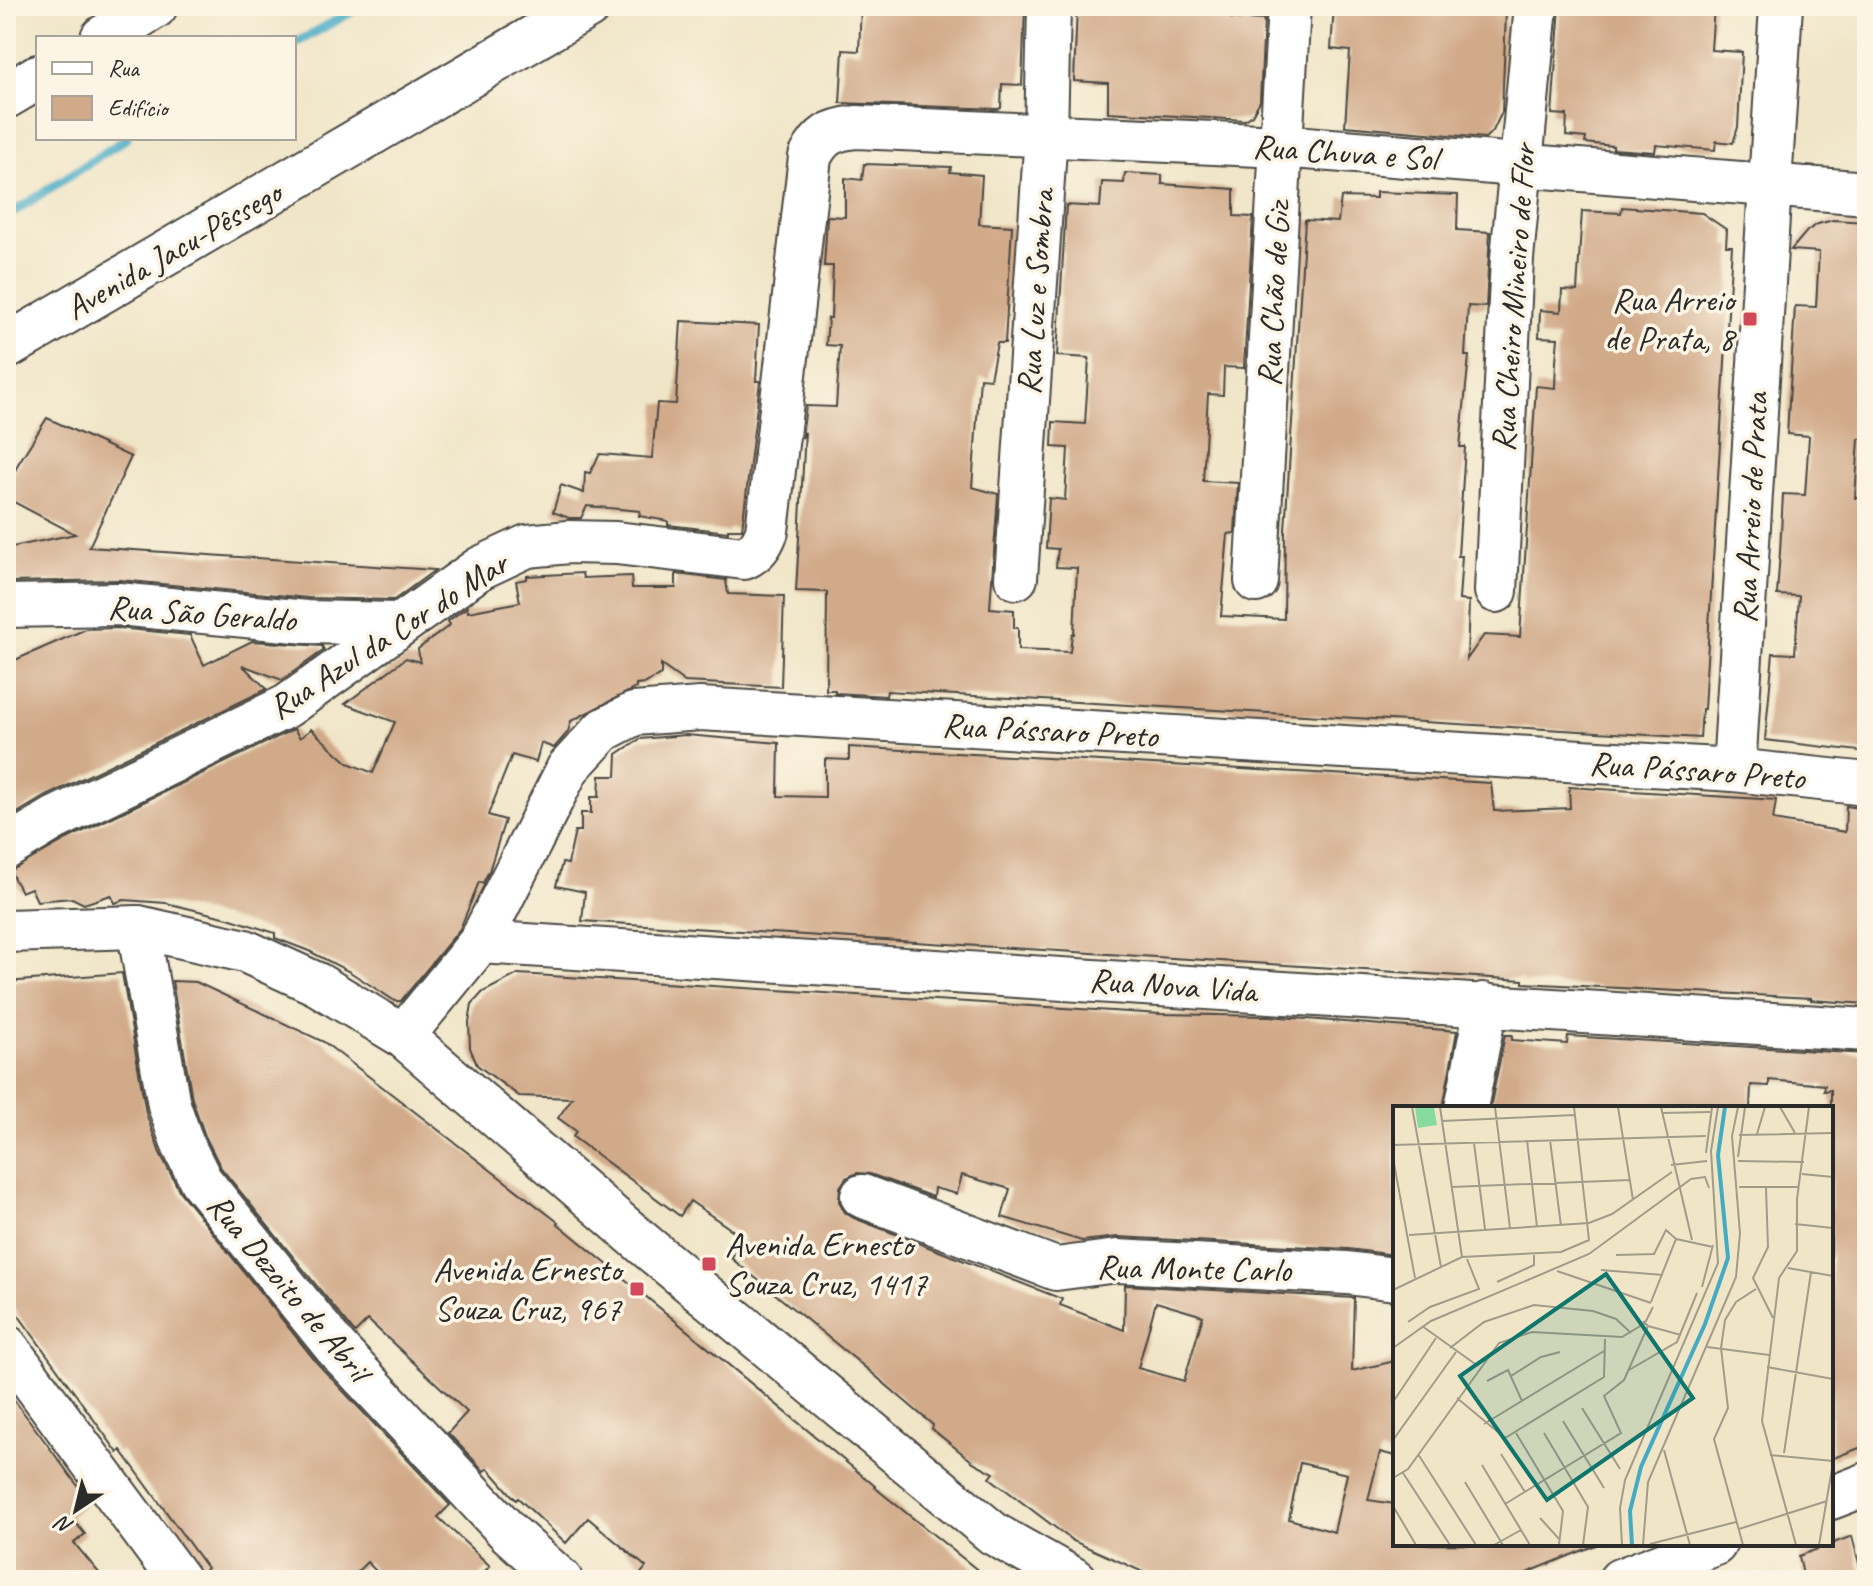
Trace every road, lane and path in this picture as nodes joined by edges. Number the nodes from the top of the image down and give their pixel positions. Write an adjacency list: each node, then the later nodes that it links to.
1 (155, 6): 7 (highway)
2 (588, 6): 16 (highway, Avenida Jacu-Pêssego)
3 (1049, 6): 10 (street, Rua Luz e Sombra)
4 (1289, 6): 12 (street, Rua Chão de Giz)
5 (1536, 6): 13 (street, Rua Cheiro Mineiro de Flor)
6 (1781, 6): 14 (street, Rua Arreio de Prata)
7 (106, 36)
8 (36, 78): 9 (highway)
9 (6, 96)
10 (1046, 134): 11 (street, Rua Chuva e Sol); 12 (street, Rua Chuva e Sol); 17 (street, Rua Luz e Sombra)
11 (824, 135): 21 (street, Rua Azul da Cor do Mar)
12 (1281, 146): 13 (street, Rua Chuva e Sol); 18 (street, Rua Chão de Giz)
13 (1521, 165): 14 (street, Rua Chuva e Sol); 19 (street, Rua Cheiro Mineiro de Flor)
14 (1769, 186): 15 (street, Rua Chuva e Sol); 22 (street, Rua Arreio de Prata)
15 (1867, 193)
16 (6, 347)
17 (1016, 578)
18 (1256, 581)
19 (1496, 591)
20 (6, 606): 21 (street, Rua São Geraldo)
21 (398, 624): 24 (street, Rua Azul da Cor do Mar)
22 (1734, 770): 23 (street, Rua Pássaro Preto); 27 (street, Rua Pássaro Preto)
23 (1867, 786)
24 (6, 848)
25 (138, 927): 26 (street); 30 (street); 40 (street, Rua Dezoito de Abril)
26 (15, 935)
27 (480, 942): 28 (street, Rua Nova Vida); 30 (street, Rua Pássaro Preto)
28 (1483, 1004): 29 (street, Rua Nova Vida); 31 (street)
29 (1867, 1030)
30 (403, 1036): 41 (street)
31 (1466, 1106)
32 (862, 1196): 33 (street, Rua Monte Carlo)
33 (1393, 1279)
34 (6, 1346): 39 (street)
35 (1867, 1484): 36 (street)
36 (1833, 1497)
37 (1711, 1546): 38 (street)
38 (1647, 1576)
39 (179, 1580)
40 (561, 1580)
41 (1076, 1580)

